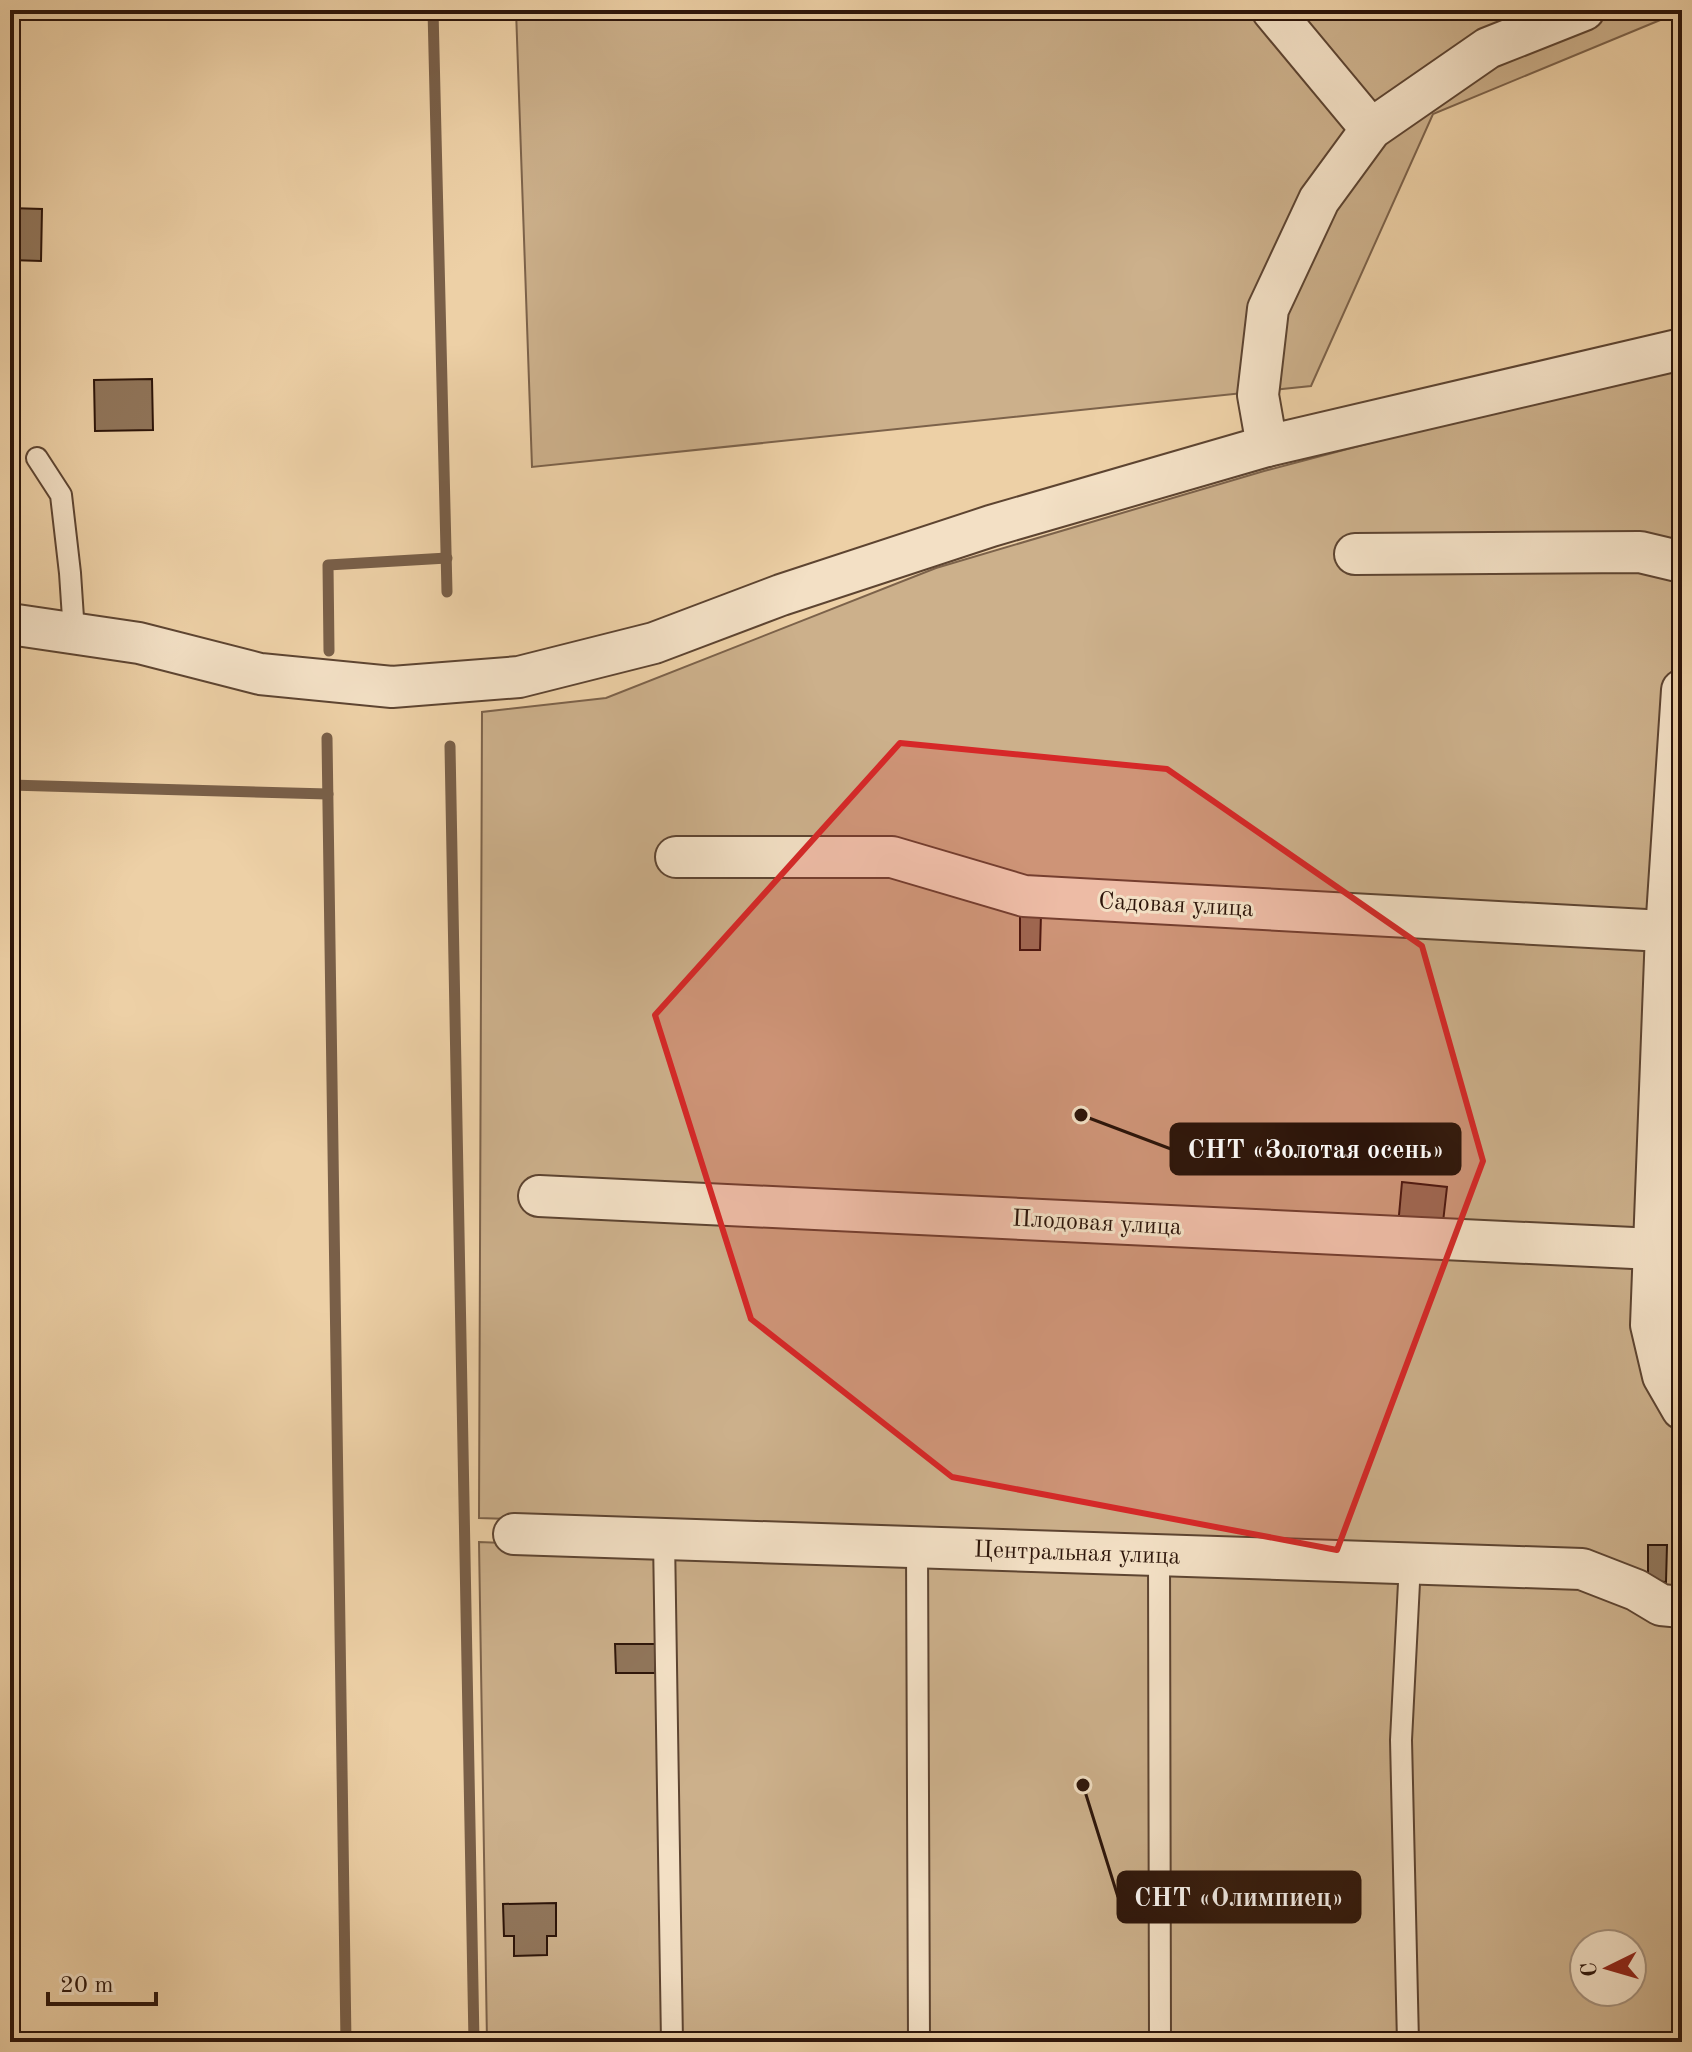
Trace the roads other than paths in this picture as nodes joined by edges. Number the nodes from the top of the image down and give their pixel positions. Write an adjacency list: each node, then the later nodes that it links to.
1 (1272, 10): 3 (street)
2 (1584, 10): 3 (street)
3 (1371, 129): 5 (street)
4 (1682, 349): 5 (street)
5 (1267, 446): 10 (street)
6 (37, 458): 10 (lane)
7 (1355, 554): 8 (street)
8 (1682, 562)
9 (10, 624): 10 (street)
10 (74, 633)
11 (1682, 690): 13 (street)
12 (676, 857): 13 (street, Садовая улица)
13 (1674, 932): 15 (street)
14 (539, 1196): 15 (street, Плодовая улица)
15 (1654, 1249): 16 (street)
16 (1682, 1409)
17 (514, 1534): 18 (street, Центральная улица)
18 (664, 1539): 19 (street, Центральная улица); 23 (lane)
19 (917, 1547): 20 (street, Центральная улица); 24 (lane)
20 (1159, 1555): 21 (street, Центральная улица); 25 (lane)
21 (1410, 1563): 22 (street, Центральная улица); 26 (lane)
22 (1682, 1607)
23 (672, 2042)
24 (919, 2042)
25 (1160, 2042)
26 (1408, 2042)

